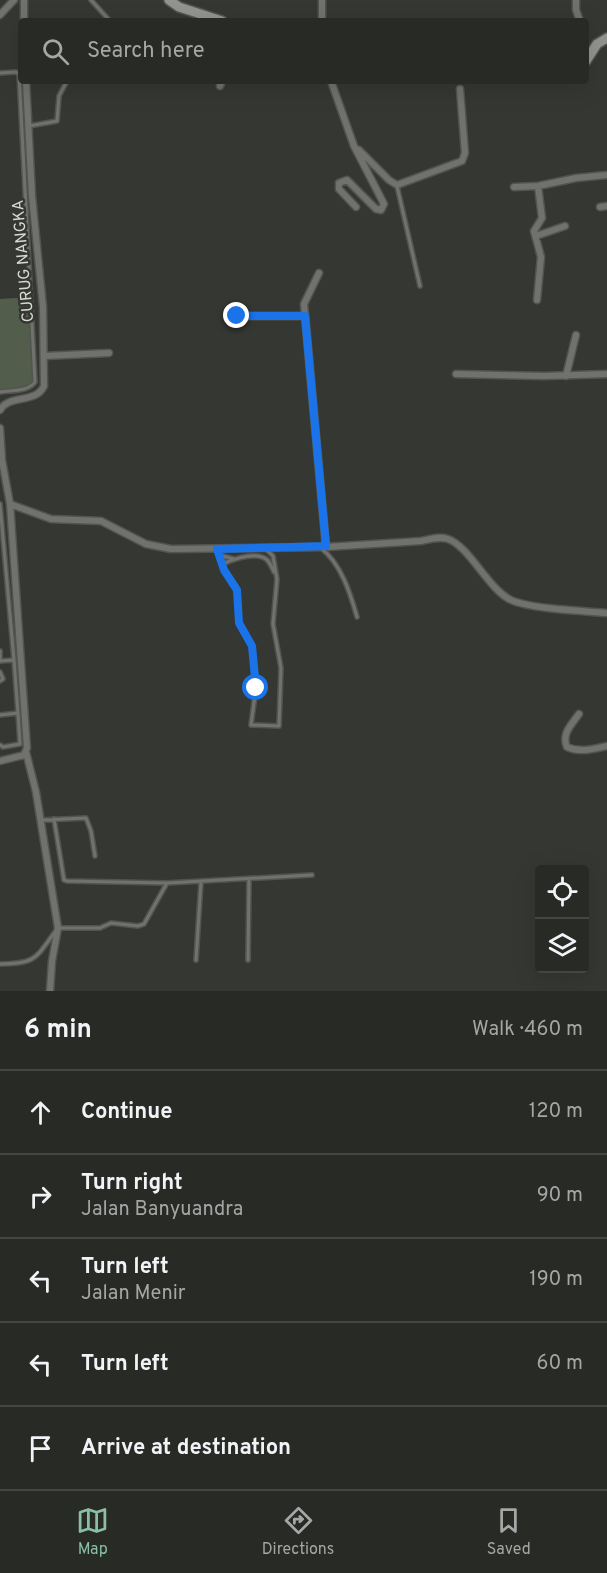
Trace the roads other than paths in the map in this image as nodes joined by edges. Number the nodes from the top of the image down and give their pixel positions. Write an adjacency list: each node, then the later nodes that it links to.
1 (14, 0): 7 (street)
2 (24, 0): 8 (street)
3 (91, 0): 9 (lane)
4 (169, 0): 10 (main road)
5 (322, 0): 11 (street)
6 (576, 0): 12 (street)
7 (0, 15)
8 (24, 18)
9 (107, 18)
10 (213, 18)
11 (322, 18)
12 (579, 18)
13 (607, 38): 14 (main road)
14 (589, 56)
15 (0, 73): 16 (lane)
16 (18, 74)
17 (19, 84): 42 (lane)
18 (26, 84): 22 (street, CURUG NANGKA)
19 (65, 84): 22 (lane)
20 (332, 84): 23 (street)
21 (460, 89): 25 (street)
22 (29, 126): 38 (street, CURUG NANGKA)
23 (354, 146): 25 (street); 28 (street)
24 (607, 175): 26 (street)
25 (397, 185): 32 (lane)
26 (538, 186): 27 (street); 30 (street)
27 (514, 187)
28 (356, 207)
29 (565, 226): 30 (street)
30 (536, 236): 33 (street)
31 (319, 273): 35 (street)
32 (420, 286)
33 (537, 300)
34 (237, 316): 35 (street)
35 (305, 316): 47 (street)
36 (576, 335): 41 (street)
37 (109, 354): 38 (street)
38 (44, 356): 43 (street, CURUG NANGKA)
39 (456, 374): 41 (street)
40 (607, 374): 41 (street)
41 (566, 376)
42 (0, 392)
43 (0, 410)
44 (0, 428): 46 (street)
45 (0, 504): 56 (lane)
46 (10, 504): 49 (street); 65 (street)
47 (323, 546): 48 (street); 53 (street); 54 (lane)
48 (264, 547): 49 (street); 52 (lane)
49 (218, 552): 50 (lane); 51 (lane)
50 (234, 559): 51 (lane); 52 (lane)
51 (222, 564): 52 (lane)
52 (277, 579)
53 (607, 613)
54 (357, 616)
55 (0, 651): 57 (lane)
56 (14, 660): 57 (lane); 60 (lane)
57 (0, 661)
58 (0, 672): 59 (lane)
59 (0, 681)
60 (18, 714): 62 (lane); 64 (lane)
61 (579, 714): 63 (street)
62 (0, 715)
63 (607, 746)
64 (1, 747)
65 (26, 752): 66 (street); 68 (street)
66 (0, 761)
67 (54, 819): 68 (lane); 69 (lane); 73 (lane)
68 (40, 820): 74 (street)
69 (95, 856)
70 (312, 875): 71 (lane)
71 (249, 879): 72 (lane); 76 (lane)
72 (201, 882): 73 (lane); 75 (lane)
73 (167, 883): 74 (lane)
74 (58, 928): 77 (lane); 78 (street)
75 (196, 960)
76 (248, 960)
77 (0, 964)
78 (50, 991)

